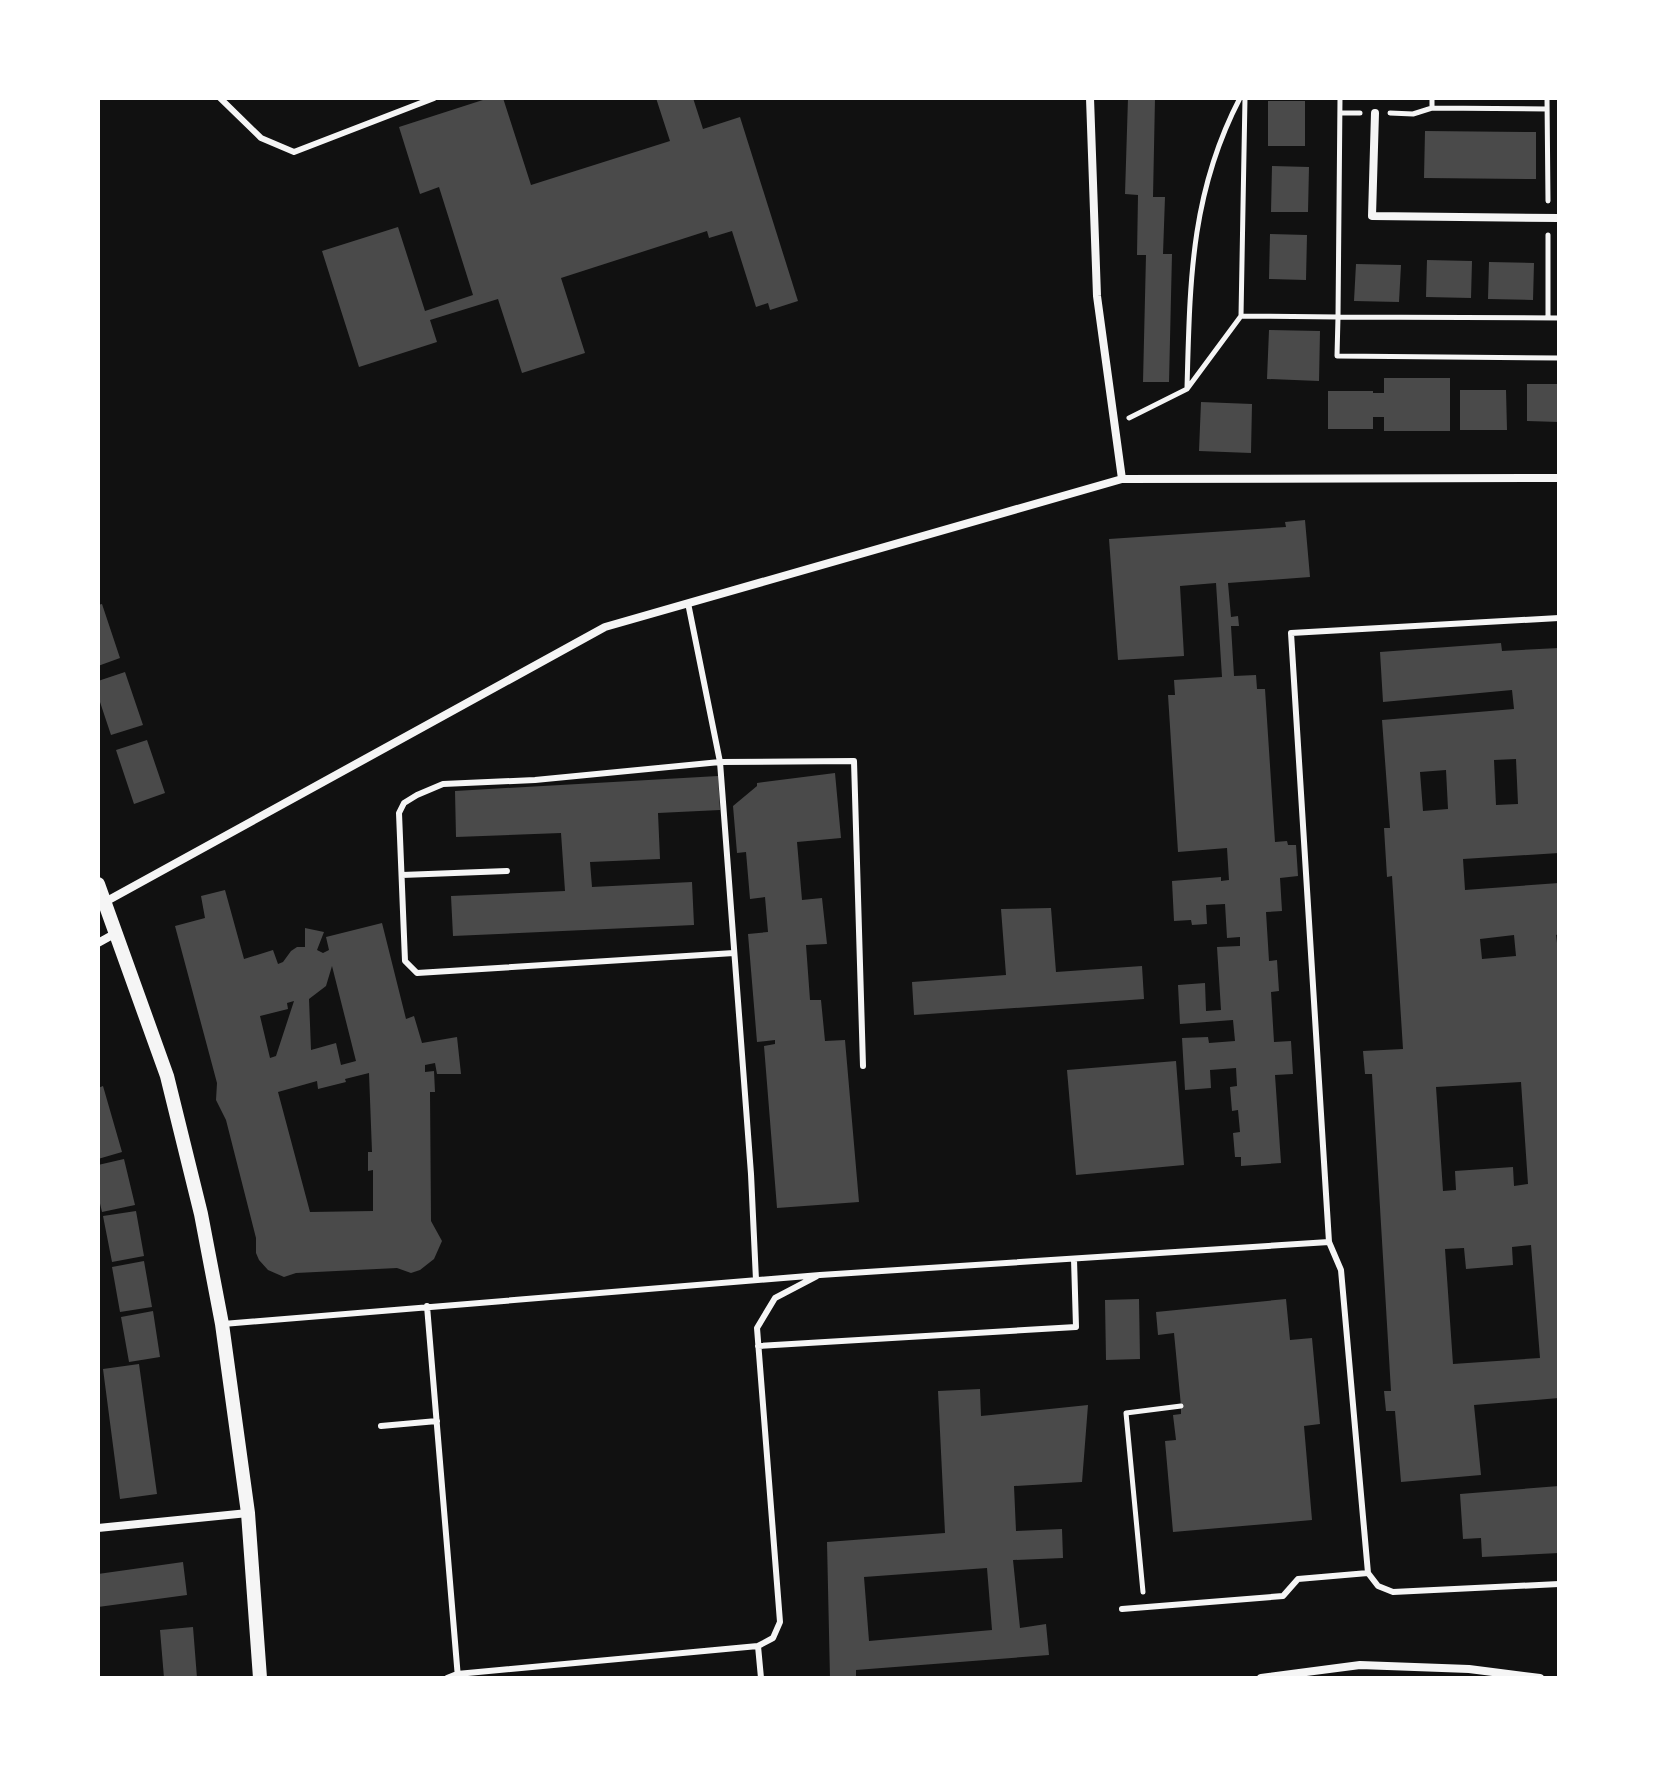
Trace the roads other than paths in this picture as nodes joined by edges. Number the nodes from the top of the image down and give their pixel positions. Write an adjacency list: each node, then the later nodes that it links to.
1 (220, 98): 2 (lane)
2 (434, 98)
3 (1090, 98): 7 (street)
4 (1375, 113): 5 (street)
5 (1559, 218)
6 (1559, 478): 7 (street)
7 (1122, 479): 8 (street)
8 (688, 603): 10 (lane); 14 (street)
9 (1559, 618): 19 (lane)
10 (720, 762): 12 (lane); 17 (lane); 18 (lane)
11 (507, 871): 12 (lane)
12 (402, 875): 17 (lane)
13 (98, 884): 14 (street)
14 (105, 902): 15 (street)
15 (116, 933): 16 (street); 24 (street)
16 (98, 943)
17 (734, 953): 22 (lane)
18 (863, 1066)
19 (1329, 1242): 20 (lane); 30 (lane)
20 (1074, 1259): 21 (lane); 25 (lane)
21 (820, 1275): 22 (lane); 25 (lane)
22 (756, 1280): 23 (lane)
23 (427, 1306): 24 (lane); 26 (lane)
24 (222, 1324): 28 (street)
25 (758, 1346): 33 (lane)
26 (437, 1421): 27 (lane); 35 (lane)
27 (381, 1426)
28 (248, 1513): 29 (street); 36 (street)
29 (98, 1528)
30 (1368, 1573): 31 (lane); 32 (lane)
31 (1559, 1584)
32 (1122, 1609)
33 (758, 1646): 35 (lane); 38 (lane)
34 (1391, 1666): 39 (street); 40 (street); 41 (street)
35 (458, 1676): 37 (lane)
36 (260, 1678)
37 (447, 1678)
38 (761, 1678)
39 (1261, 1678)
40 (1392, 1678)
41 (1540, 1678)

